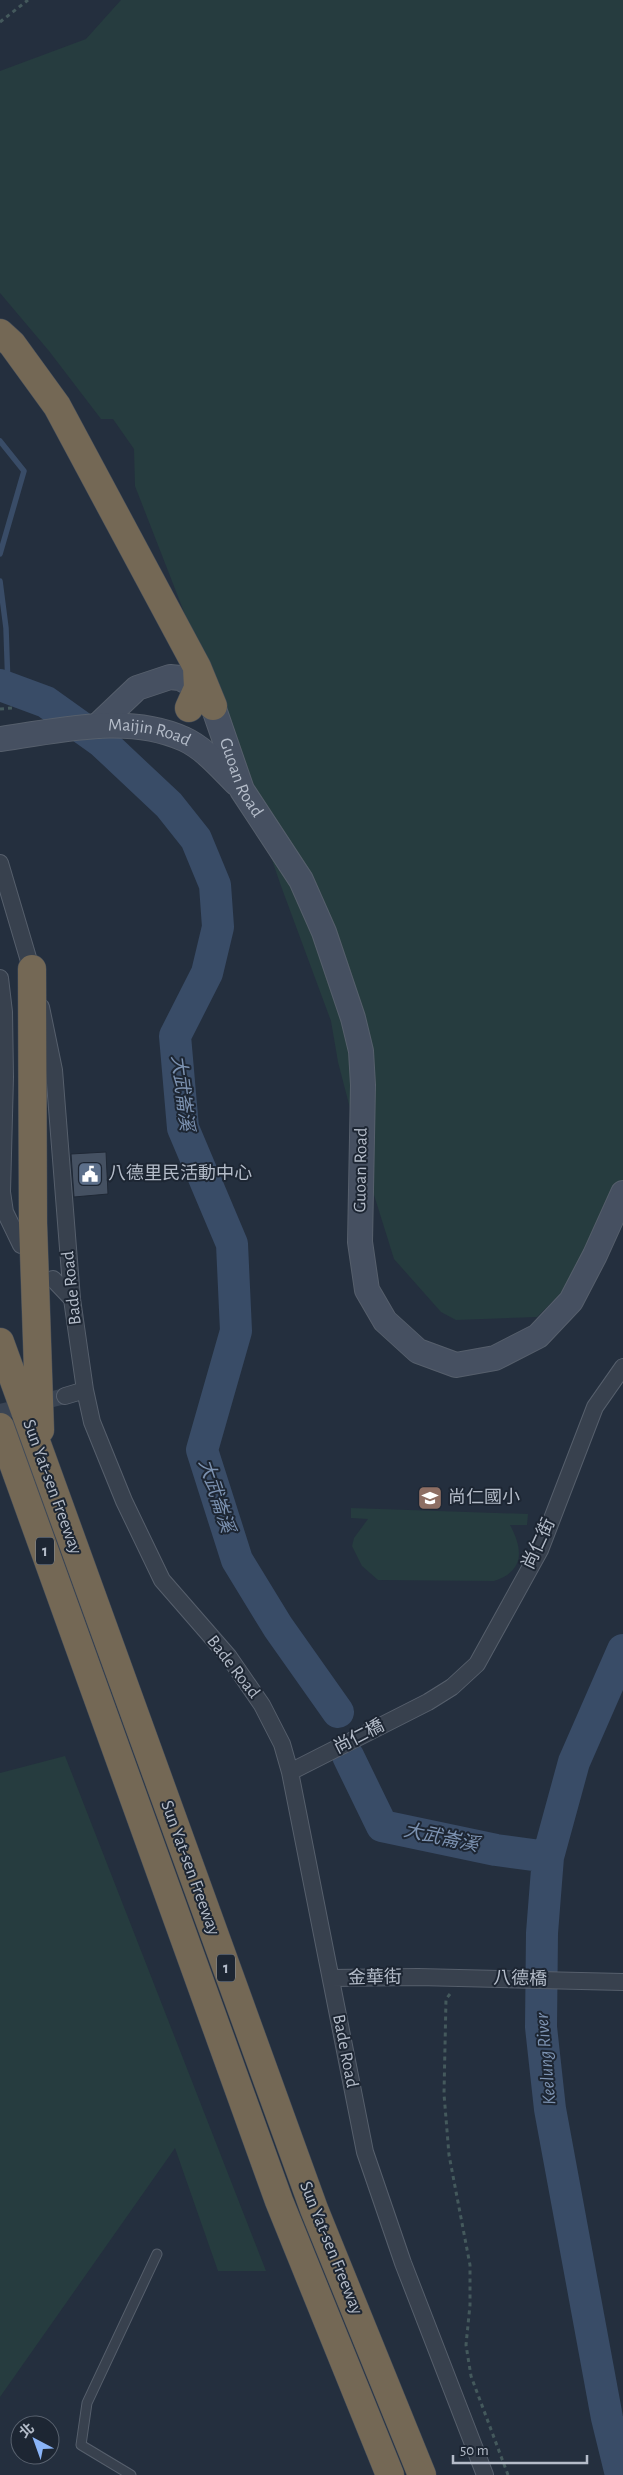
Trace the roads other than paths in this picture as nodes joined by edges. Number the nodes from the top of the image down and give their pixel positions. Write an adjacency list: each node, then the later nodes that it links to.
1 (0, 333): 2 (highway)
2 (195, 689): 3 (street, Maijin Road); 4 (street); 6 (street, Guoan Road)
3 (97, 726): 4 (street, Maijin Road); 5 (street, Maijin Road)
4 (133, 726): 6 (street, Maijin Road)
5 (0, 739)
6 (242, 790): 10 (street, Guoan Road)
7 (0, 863): 8 (street, Bade Road)
8 (32, 969): 13 (street, Bade Road); 19 (highway)
9 (0, 978): 11 (street)
10 (623, 1193)
11 (21, 1245)
12 (53, 1279): 13 (street)
13 (72, 1299): 16 (street, Bade Road)
14 (0, 1342): 19 (highway, Sun Yat-sen Freeway / 1)
15 (623, 1367): 20 (street, 尚仁街)
16 (84, 1390): 17 (street); 21 (street, Bade Road)
17 (65, 1396)
18 (0, 1427): 27 (highway, Sun Yat-sen Freeway / 1)
19 (40, 1457): 28 (highway, Sun Yat-sen Freeway / 1)
20 (428, 1702): 21 (street, 尚仁橋)
21 (290, 1772): 23 (street, Bade Road)
22 (418, 1977): 23 (street, 金華街); 24 (street, 八德橋)
23 (331, 1978): 29 (street, Bade Road)
24 (623, 1982)
25 (157, 2254): 26 (lane)
26 (130, 2475)
27 (390, 2475)
28 (422, 2475)
29 (486, 2475)

